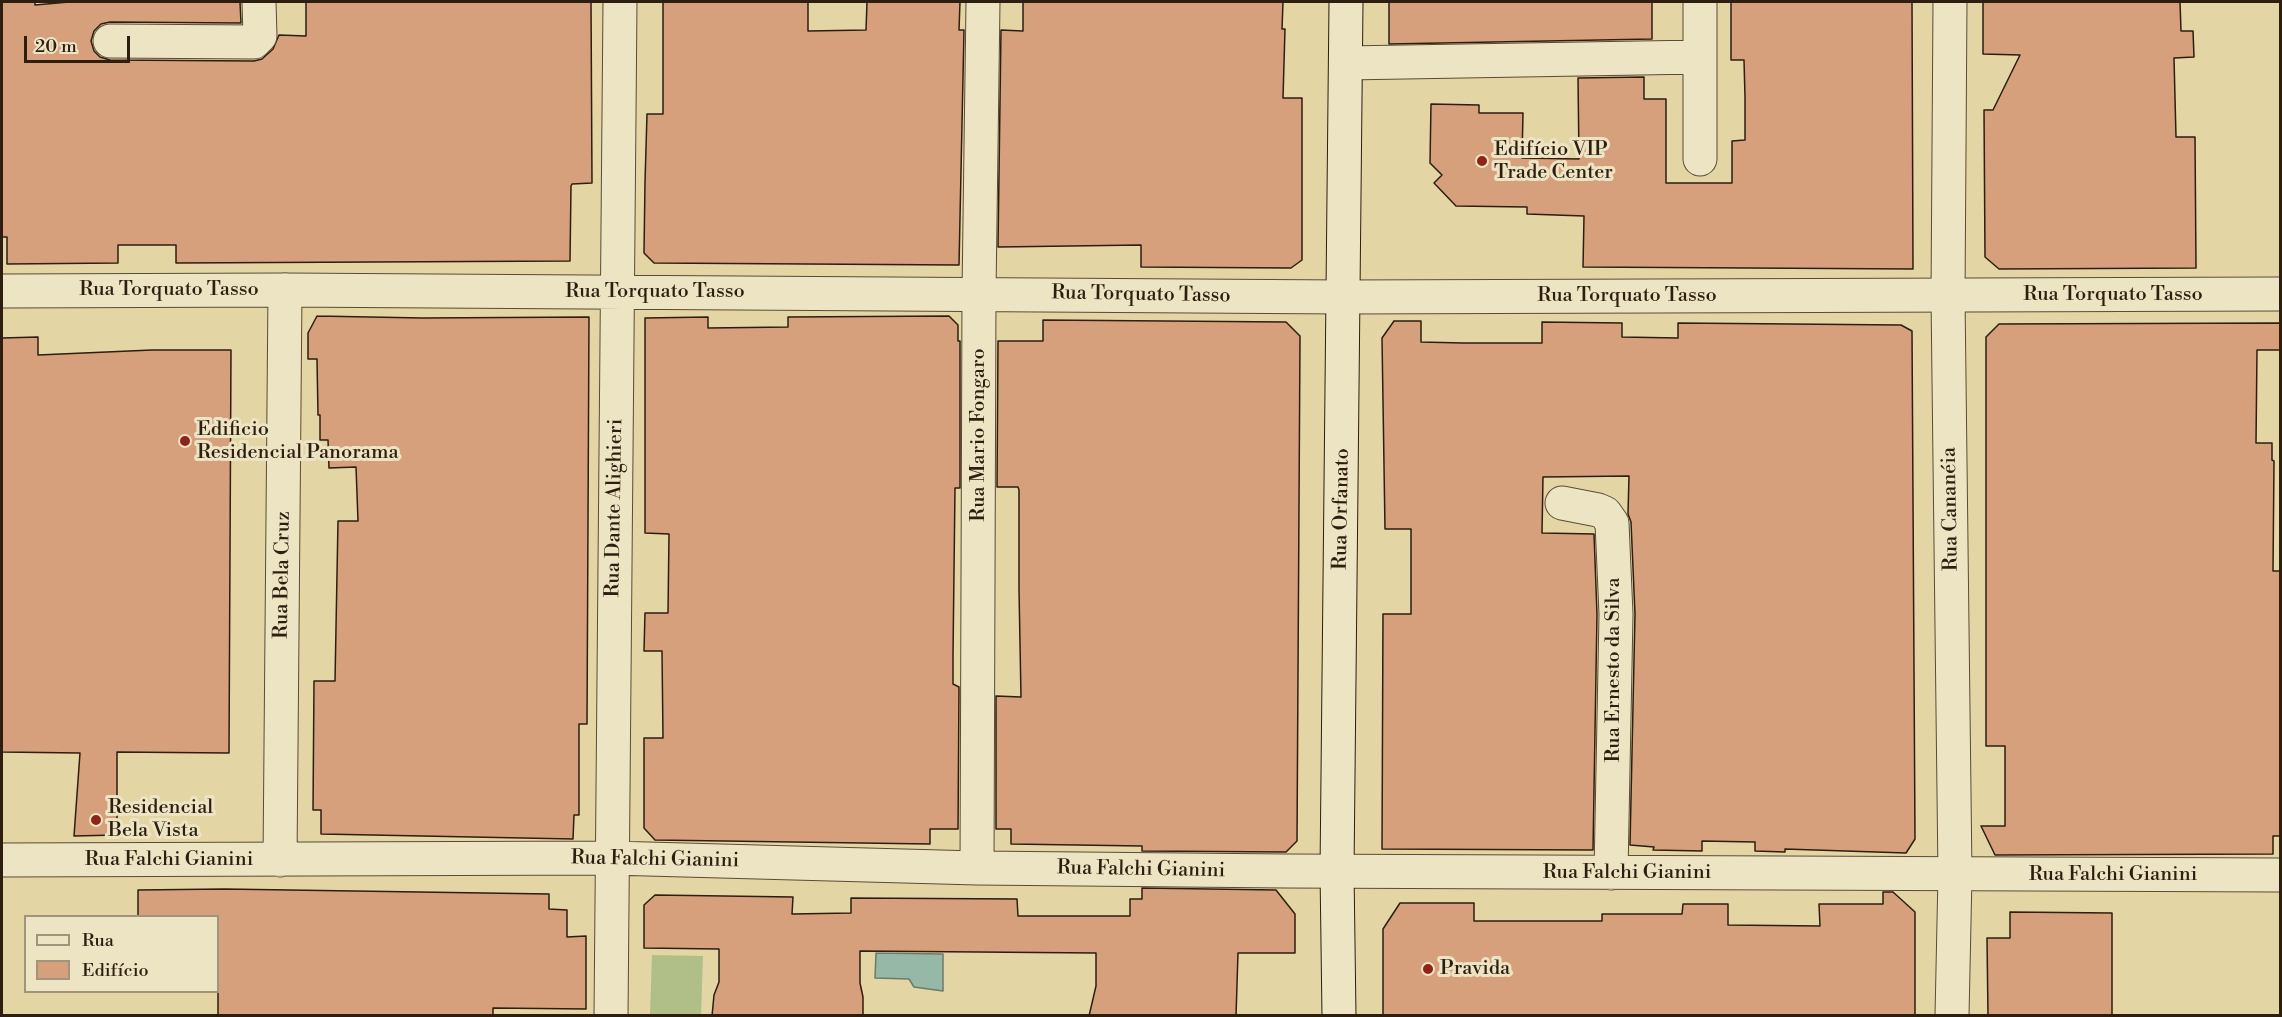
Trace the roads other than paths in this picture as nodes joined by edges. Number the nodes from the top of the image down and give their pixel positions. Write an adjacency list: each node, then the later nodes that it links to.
1 (260, 2): 7 (street)
2 (620, 2): 13 (street, Rua Dante Alighieri)
3 (983, 2): 14 (street, Rua Mario Fongaro)
4 (1346, 2): 9 (street, Rua Orfanato)
5 (1700, 2): 8 (street)
6 (1950, 2): 16 (street, Rua Cananéia)
7 (110, 41)
8 (1700, 57): 9 (street); 10 (street)
9 (1346, 63): 17 (street, Rua Orfanato)
10 (1700, 159)
11 (285, 290): 12 (street, Rua Torquato Tasso); 13 (street, Rua Torquato Tasso); 21 (street, Rua Bela Cruz)
12 (2, 291)
13 (617, 292): 14 (street, Rua Torquato Tasso); 19 (street, Rua Dante Alighieri)
14 (979, 293): 17 (street, Rua Torquato Tasso); 22 (street, Rua Mario Fongaro)
15 (2280, 294): 16 (street, Rua Torquato Tasso)
16 (1948, 296): 17 (street, Rua Torquato Tasso); 25 (street, Rua Cananéia)
17 (1344, 297): 23 (street, Rua Orfanato)
18 (1562, 503): 24 (street, Rua Ernesto da Silva)
19 (611, 858): 21 (street, Rua Falchi Gianini); 22 (street, Rua Falchi Gianini); 27 (street, Rua Dante Alighieri)
20 (2, 860): 21 (street, Rua Falchi Gianini)
21 (280, 860)
22 (977, 868): 23 (street, Rua Falchi Gianini)
23 (1337, 871): 24 (street, Rua Falchi Gianini); 28 (street, Rua Orfanato)
24 (1611, 873): 25 (street, Rua Falchi Gianini)
25 (1955, 875): 26 (street, Rua Falchi Gianini); 29 (street, Rua Cananéia)
26 (2280, 875)
27 (610, 1016)
28 (1339, 1016)
29 (1952, 1016)

